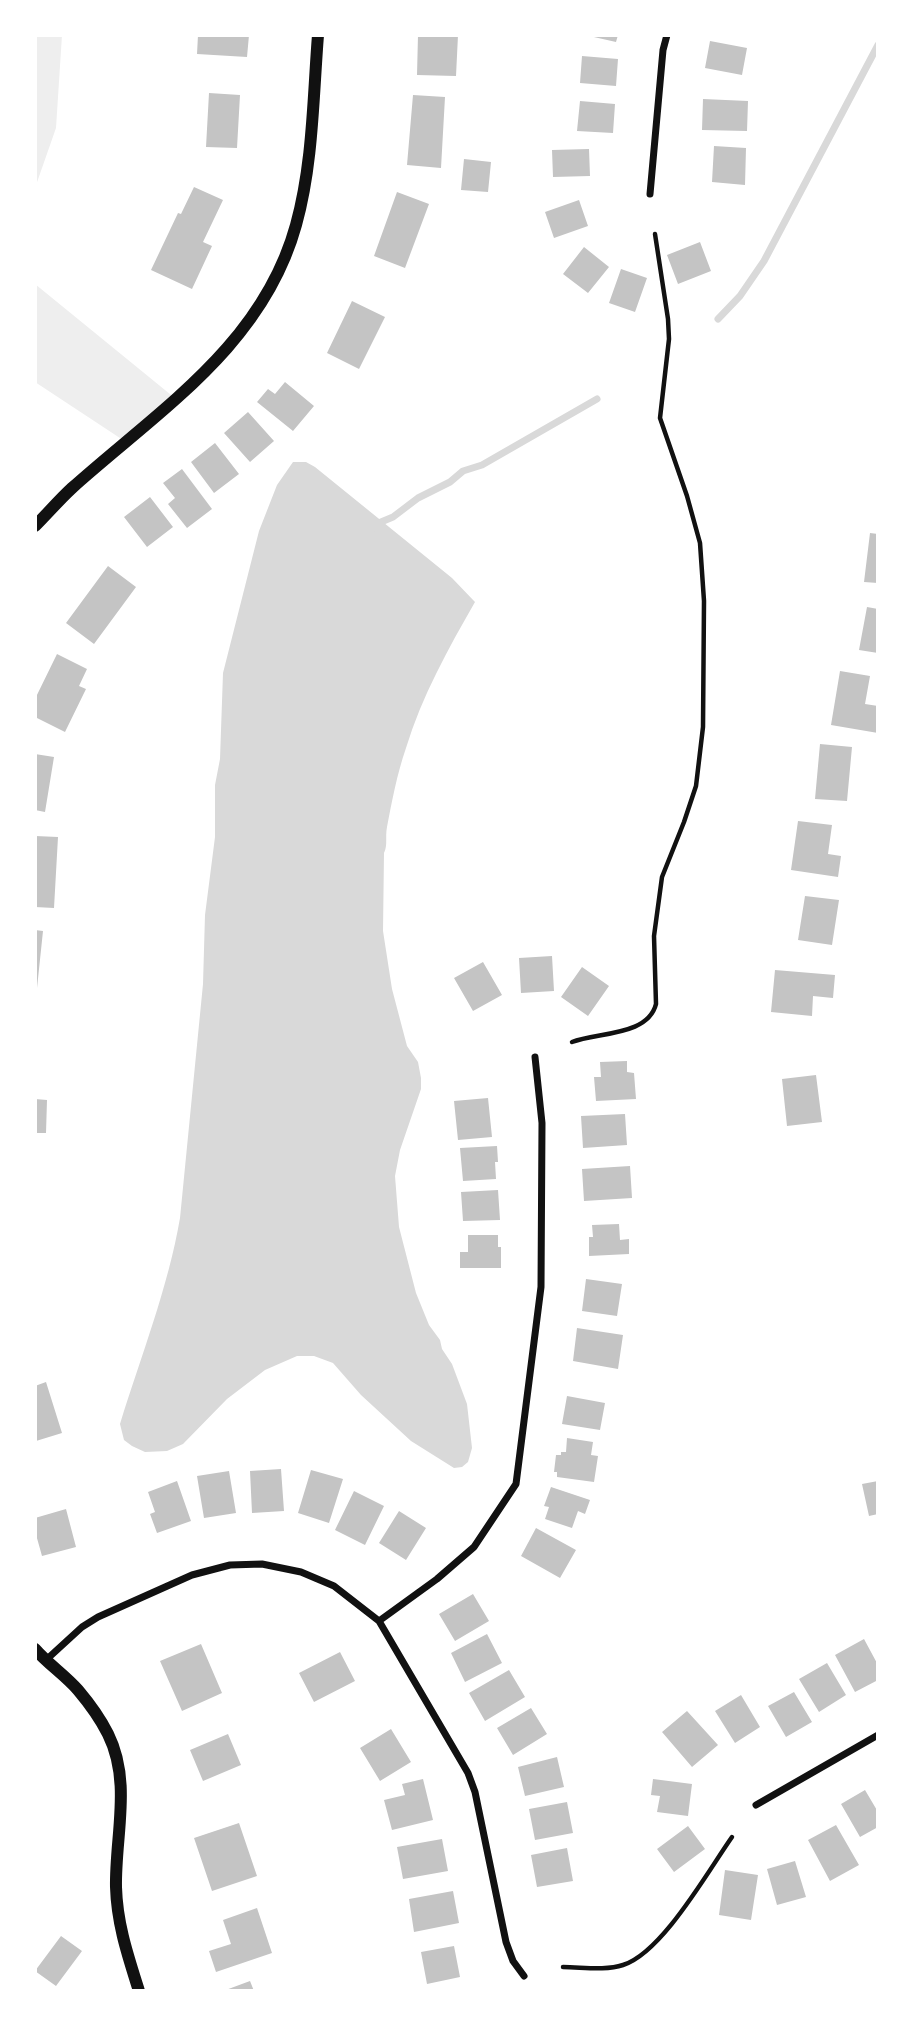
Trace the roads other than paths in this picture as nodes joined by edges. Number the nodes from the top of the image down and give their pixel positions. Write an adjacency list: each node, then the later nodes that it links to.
1 (318, 35): 4 (street)
2 (667, 35): 3 (street)
3 (650, 194)
4 (35, 526)
5 (535, 1058): 6 (street)
6 (379, 1621): 8 (street); 11 (street)
7 (35, 1649): 8 (street)
8 (46, 1660): 12 (street)
9 (878, 1735): 10 (street)
10 (756, 1805)
11 (524, 1976)
12 (139, 1991)

